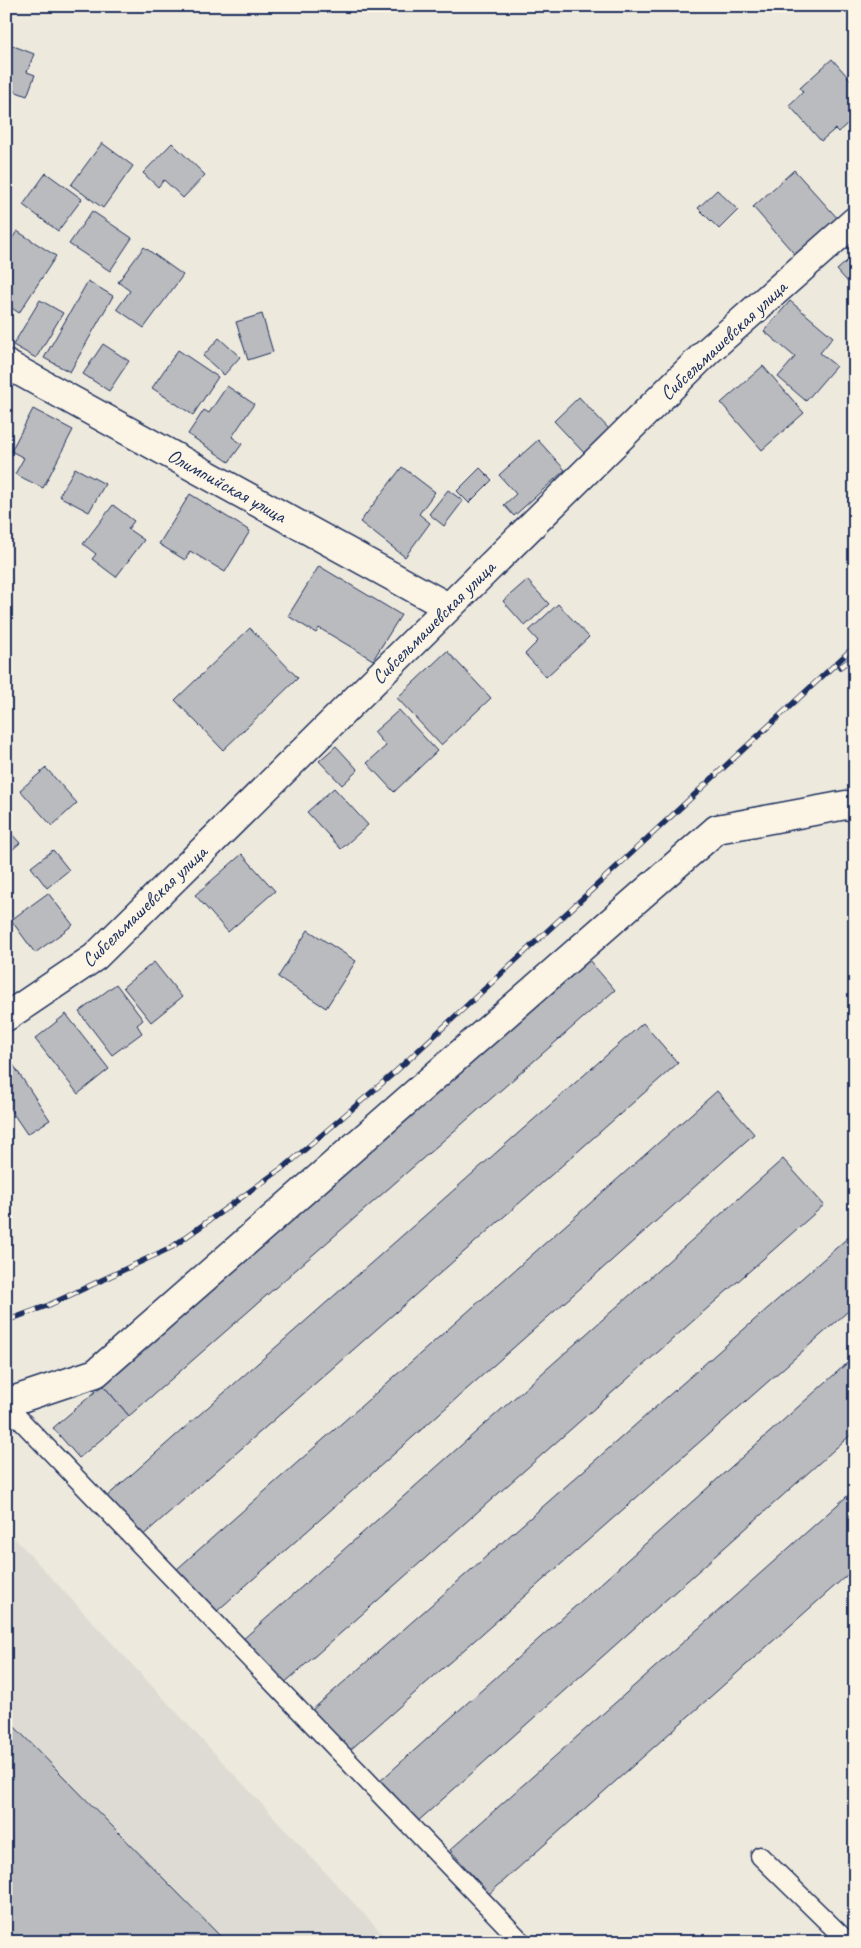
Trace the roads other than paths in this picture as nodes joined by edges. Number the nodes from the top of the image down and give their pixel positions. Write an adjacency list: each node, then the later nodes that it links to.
1 (855, 221): 3 (street, Сибсельмашевская улица)
2 (6, 364): 3 (street, Олимпийская улица)
3 (448, 607): 5 (street, Сибсельмашевская улица)
4 (855, 807): 6 (street)
5 (6, 1017)
6 (6, 1404): 8 (lane)
7 (760, 1856): 9 (lane)
8 (522, 1942)
9 (848, 1942)

